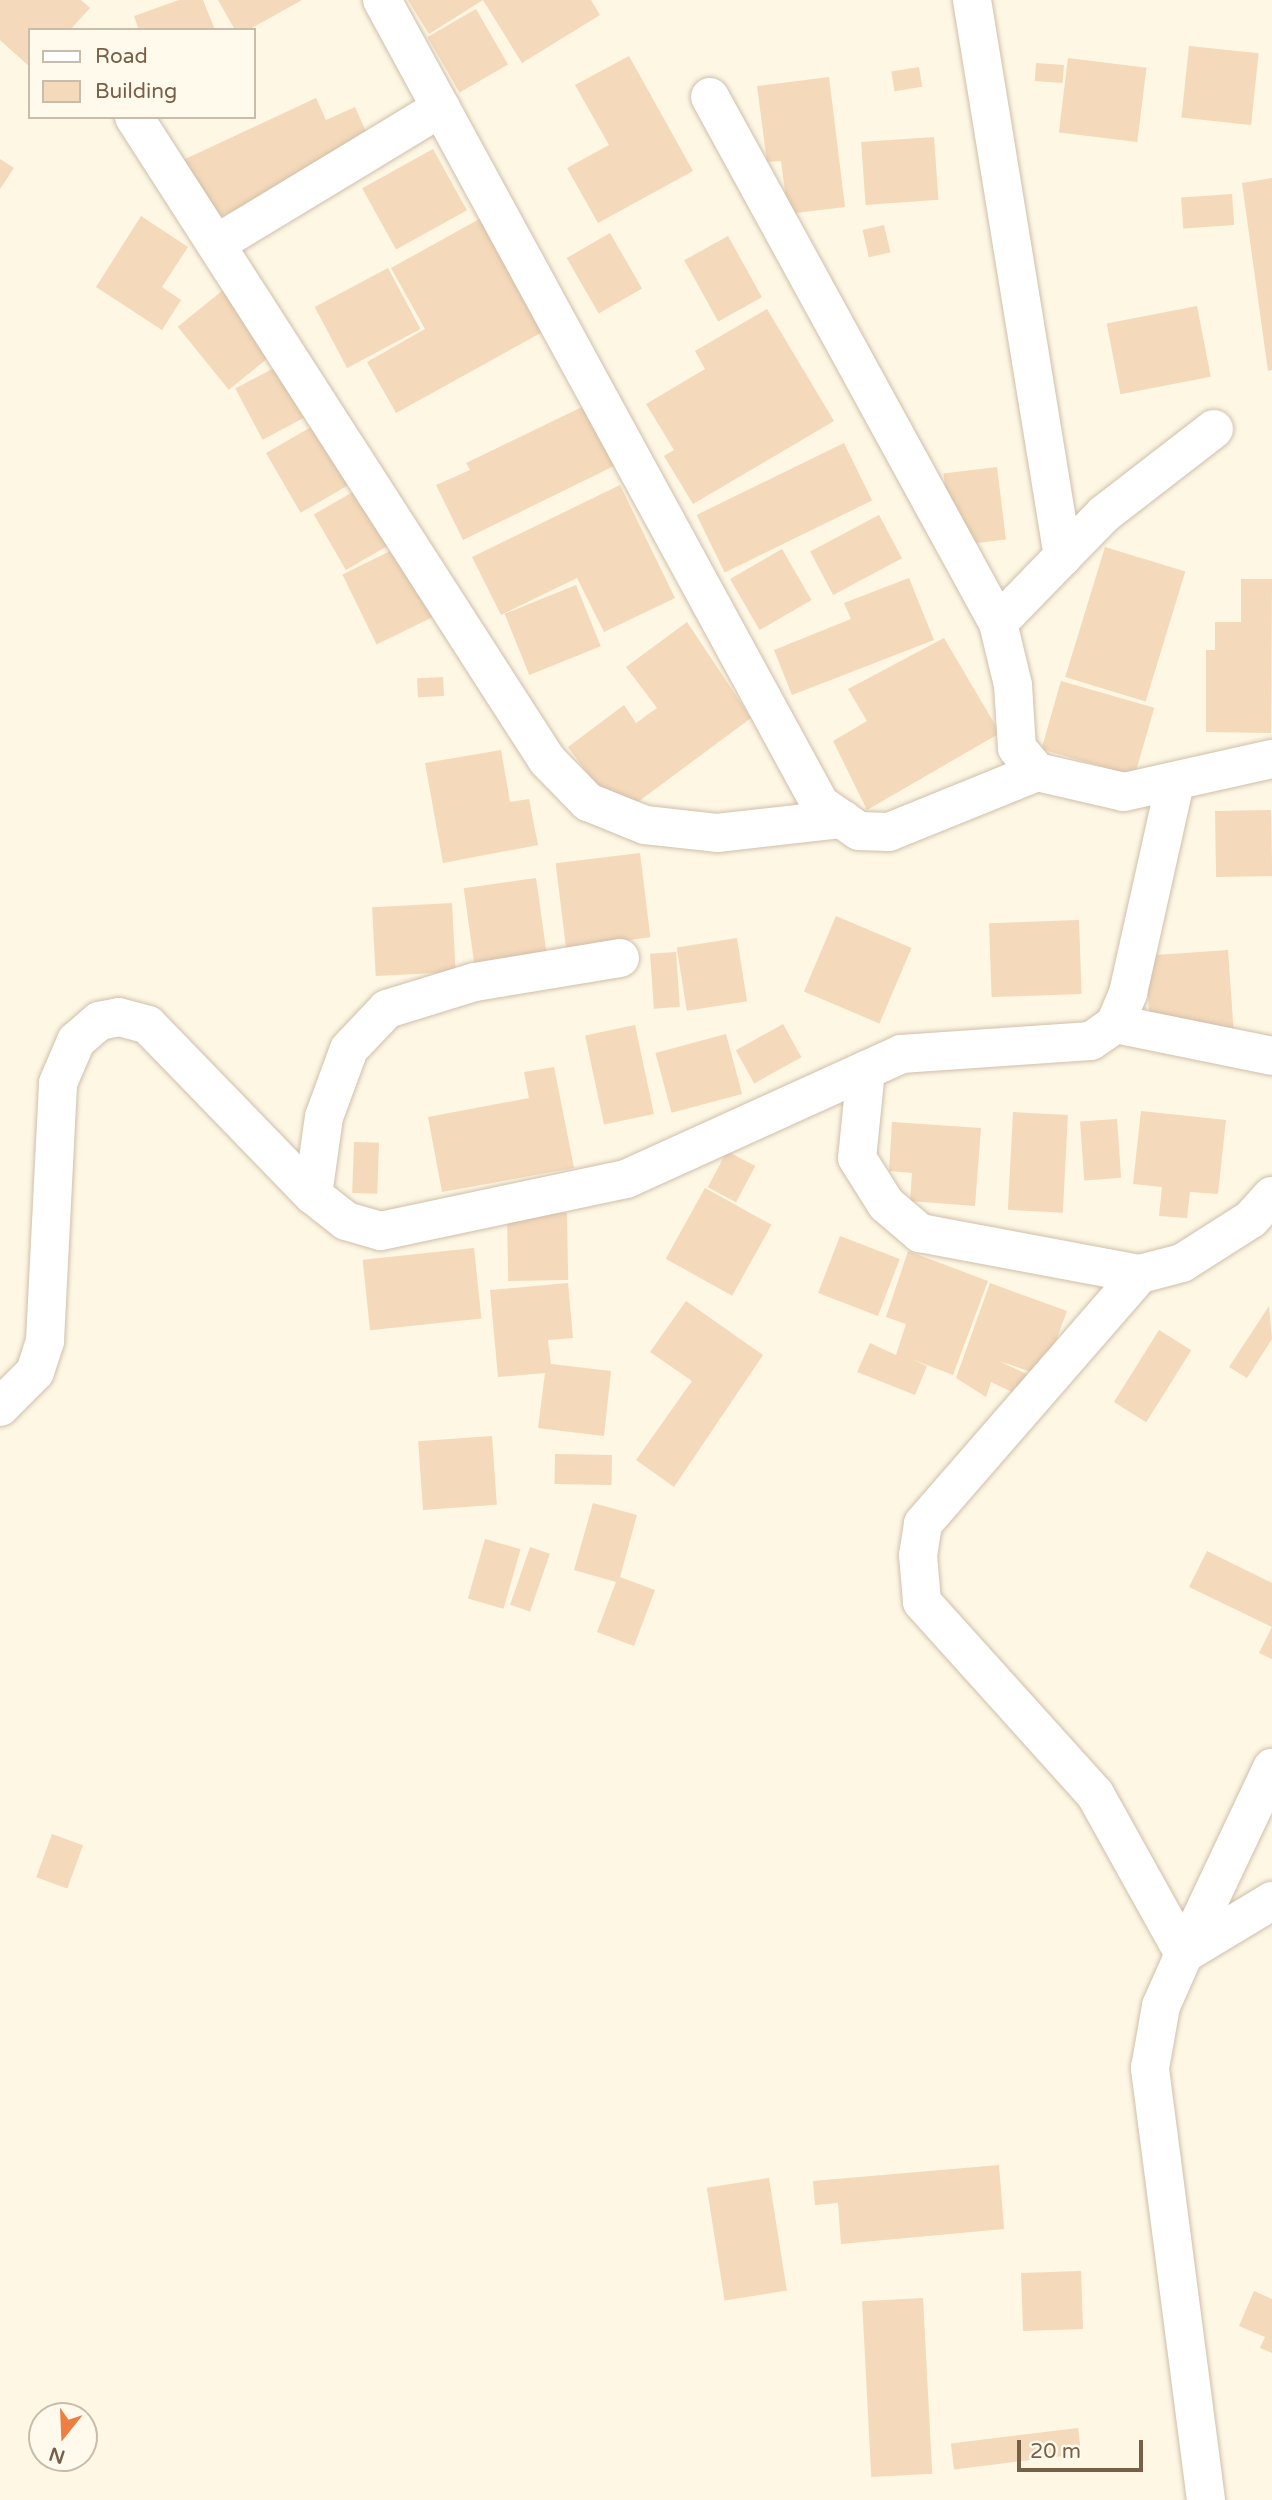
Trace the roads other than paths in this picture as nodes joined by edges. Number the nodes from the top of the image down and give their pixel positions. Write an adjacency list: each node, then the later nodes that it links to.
1 (382, 0): 4 (street)
2 (972, 0): 8 (street)
3 (710, 96): 9 (street)
4 (441, 108): 6 (street); 13 (street)
5 (135, 119): 6 (street)
6 (216, 244): 13 (street)
7 (1214, 429): 8 (street)
8 (1063, 556): 9 (street)
9 (998, 623): 11 (street)
10 (1272, 759): 12 (street)
11 (1037, 772): 12 (street); 13 (street)
12 (1175, 782): 15 (street)
13 (842, 819)
14 (620, 958): 18 (street)
15 (1115, 1024): 16 (street); 17 (street)
16 (1272, 1056)
17 (866, 1070): 18 (street); 20 (street)
18 (313, 1195): 21 (street)
19 (1272, 1196): 20 (street)
20 (1140, 1274): 24 (street)
21 (0, 1407)
22 (1272, 1768): 24 (street)
23 (1272, 1901): 24 (street)
24 (1184, 1954): 25 (street)
25 (1206, 2500)

